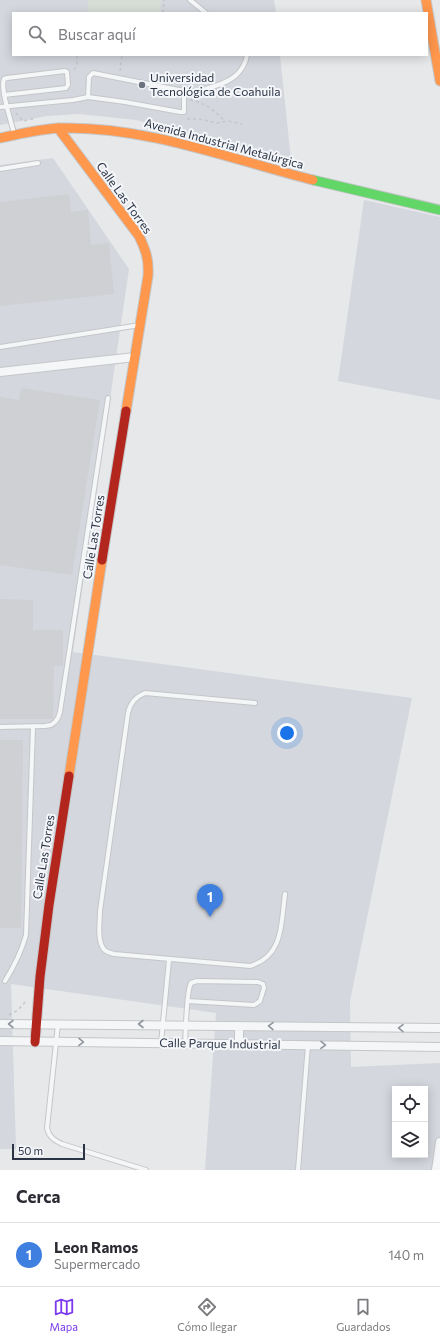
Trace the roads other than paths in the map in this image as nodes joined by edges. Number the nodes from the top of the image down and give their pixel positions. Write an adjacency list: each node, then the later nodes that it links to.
1 (190, 0): 3 (lane)
2 (426, 0): 5 (street)
3 (205, 12)
4 (247, 56): 6 (lane)
5 (440, 81)
6 (184, 91): 8 (lane); 8 (lane)
7 (4, 94): 7 (lane); 10 (lane)
8 (88, 97): 10 (lane)
9 (0, 107): 10 (lane)
10 (9, 107): 12 (lane)
11 (58, 128): 12 (street, Avenida Industrial Metalúrgica); 16 (street, Avenida Industrial Metalúrgica); 17 (street, Calle Las Torres)
12 (14, 135): 13 (street, Avenida Industrial Metalúrgica)
13 (0, 138)
14 (38, 163): 15 (lane)
15 (0, 169)
16 (440, 210)
17 (140, 325): 18 (lane); 19 (street, Calle Las Torres)
18 (0, 347)
19 (135, 357): 20 (street); 30 (street, Calle Las Torres)
20 (0, 372)
21 (108, 398): 24 (lane)
22 (255, 703): 26 (lane)
23 (0, 727): 24 (lane)
24 (33, 727): 27 (lane)
25 (285, 894): 26 (lane)
26 (169, 960): 32 (lane)
27 (5, 981)
28 (188, 1001): 28 (lane); 33 (lane)
29 (0, 1024): 30 (street, Calle Parque Industrial, one-way to 29)
30 (36, 1024): 31 (street, Calle Parque Industrial); 37 (street, Calle Las Torres)
31 (58, 1024): 32 (street, Calle Parque Industrial, one-way to 31); 38 (lane)
32 (163, 1025): 33 (street, Calle Parque Industrial); 39 (lane)
33 (186, 1025): 34 (street, Calle Parque Industrial); 40 (lane)
34 (239, 1026): 35 (street, Calle Parque Industrial, one-way to 34); 41 (street)
35 (440, 1028)
36 (0, 1041): 37 (street, Calle Parque Industrial)
37 (35, 1042): 38 (street, Calle Parque Industrial)
38 (56, 1042): 39 (street, Calle Parque Industrial, one-way to 39); 45 (lane)
39 (161, 1043): 40 (street, Calle Parque Industrial)
40 (185, 1044): 41 (street, Calle Parque Industrial)
41 (239, 1044): 42 (street, Calle Parque Industrial)
42 (308, 1045): 43 (street, Calle Parque Industrial, one-way to 43); 46 (lane)
43 (440, 1047)
44 (440, 1142): 47 (street)
45 (146, 1170)
46 (298, 1170)
47 (436, 1170)

